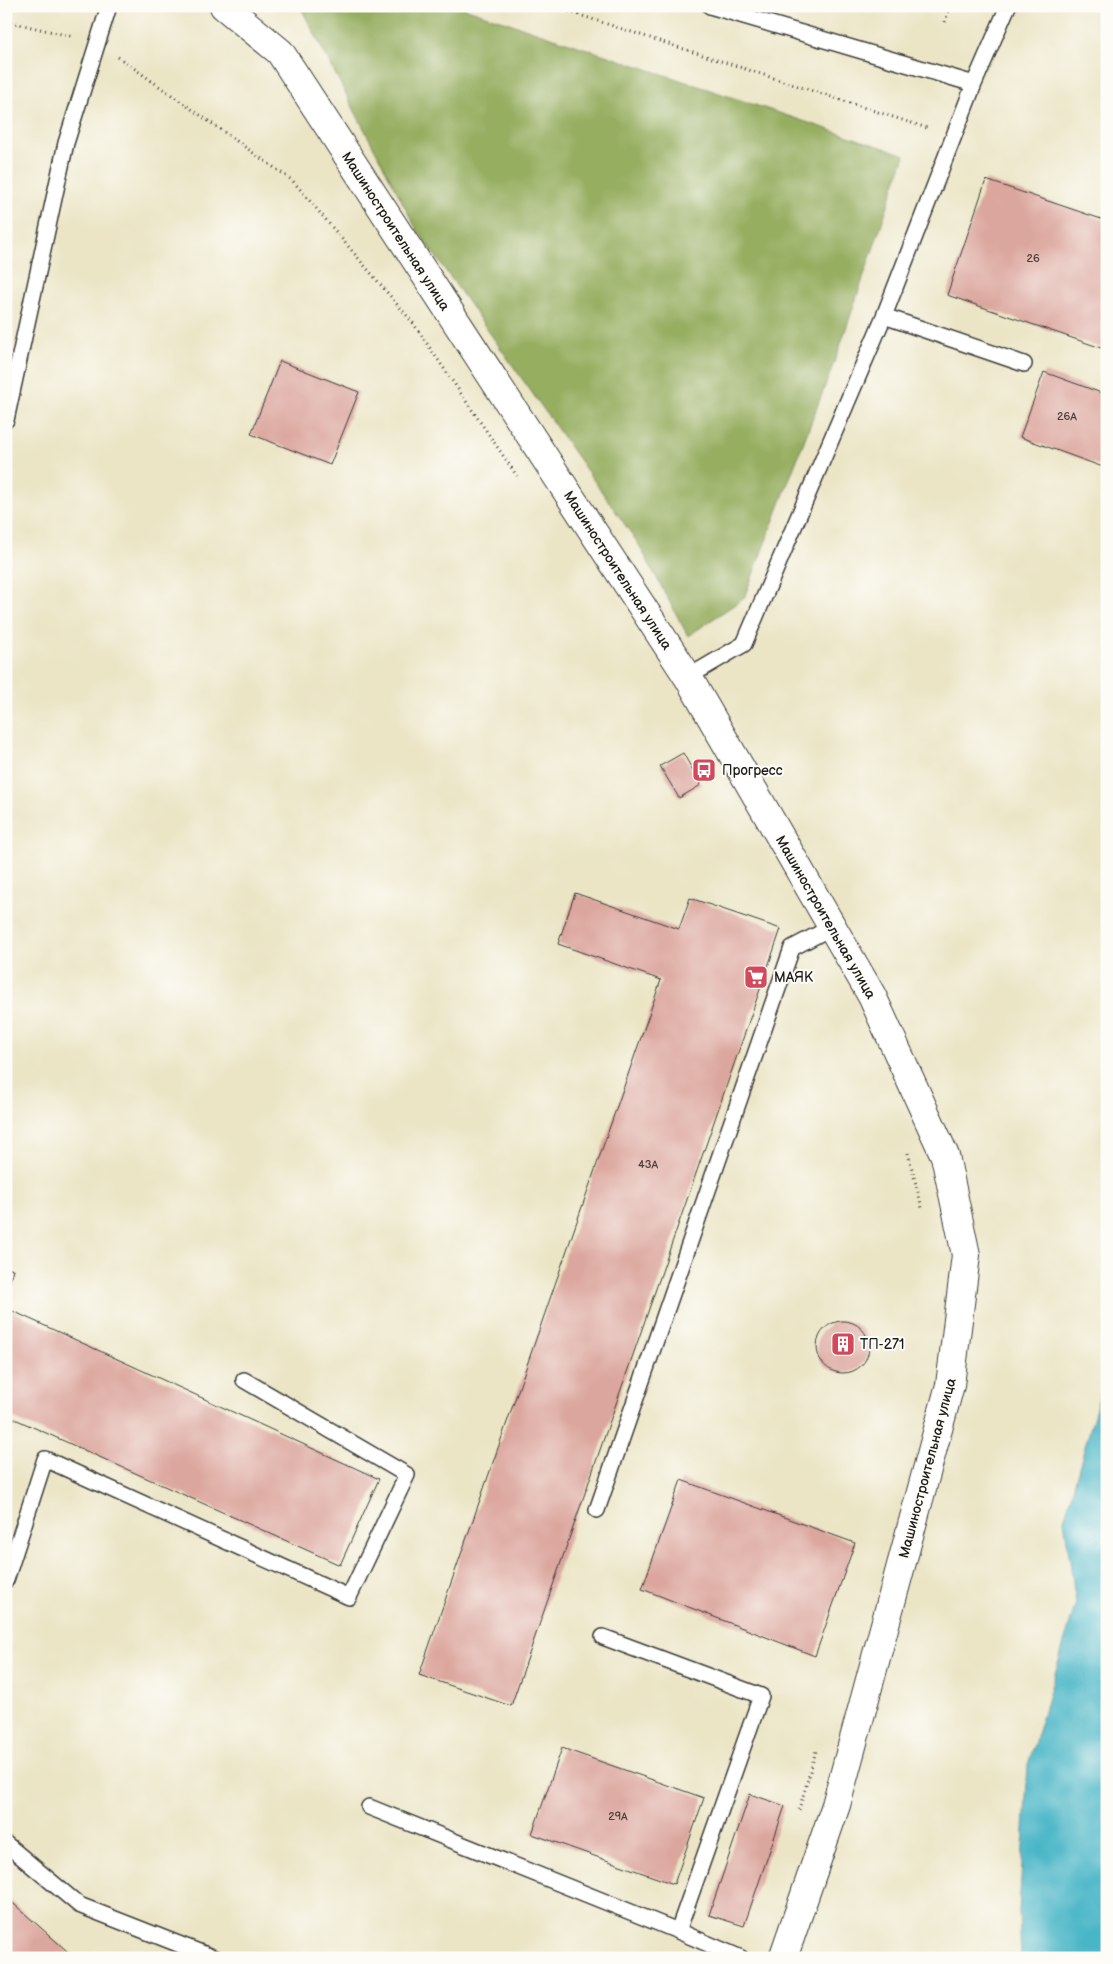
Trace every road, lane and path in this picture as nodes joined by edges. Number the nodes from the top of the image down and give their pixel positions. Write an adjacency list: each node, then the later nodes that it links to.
1 (109, 6): 11 (lane)
2 (224, 6): 18 (street, Машиностроительная улица)
3 (551, 6): 8 (path)
4 (568, 6): 8 (path)
5 (710, 6): 12 (lane)
6 (950, 6): 10 (path)
7 (1008, 6): 12 (lane)
8 (564, 10): 13 (path)
9 (6, 22): 11 (path)
10 (945, 22)
11 (98, 42): 16 (lane); 17 (path)
12 (974, 84): 13 (lane)
13 (954, 136): 14 (lane)
14 (884, 316): 15 (lane); 18 (lane)
15 (1024, 364)
16 (6, 420)
17 (518, 478)
18 (688, 677): 19 (street, Машиностроительная улица)
19 (832, 927): 23 (lane); 33 (street, Машиностроительная улица)
20 (908, 1152): 21 (path)
21 (924, 1216)
22 (244, 1380): 24 (lane)
23 (597, 1510)
24 (6, 1580)
25 (603, 1637): 30 (lane)
26 (819, 1742): 28 (path)
27 (369, 1806): 30 (lane)
28 (797, 1819)
29 (6, 1844): 31 (lane)
30 (678, 1931): 32 (lane)
31 (214, 1958)
32 (741, 1958)
33 (783, 1958)

